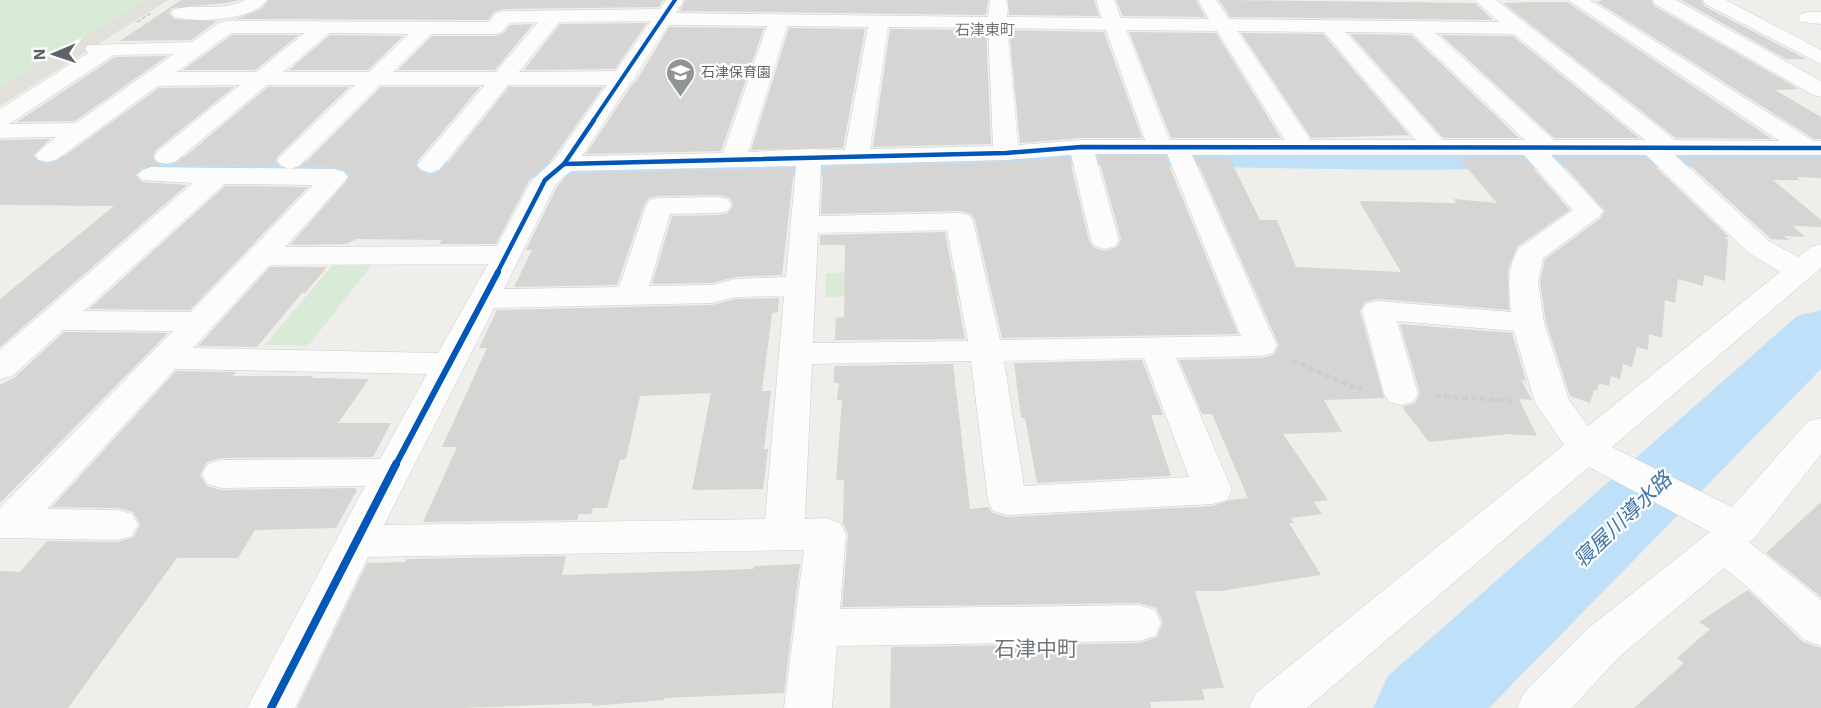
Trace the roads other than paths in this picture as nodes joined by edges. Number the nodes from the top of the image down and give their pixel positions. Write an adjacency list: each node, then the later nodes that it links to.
1 (258, 0): 12 (street)
2 (1105, 0): 16 (street)
3 (1207, 0): 18 (street)
4 (1485, 0): 23 (street)
5 (1577, 0): 37 (street)
6 (1662, 0): 31 (street)
7 (1712, 0): 25 (street)
8 (593, 8): 10 (street); 13 (street)
9 (1277, 9): 19 (street)
10 (669, 11): 14 (street); 29 (street)
11 (997, 11): 15 (street); 16 (street); 39 (street)
12 (181, 13)
13 (554, 16): 20 (street); 26 (street)
14 (779, 20): 15 (street); 45 (street)
15 (879, 21): 44 (street)
16 (1115, 25): 18 (street); 38 (street)
17 (326, 26): 20 (street); 24 (street); 27 (street)
18 (1225, 26): 19 (street); 35 (street)
19 (1289, 26): 21 (street)
20 (427, 27): 28 (street)
21 (1330, 27): 22 (street); 36 (street)
22 (1417, 27): 23 (street); 41 (street)
23 (1520, 28): 42 (street)
24 (198, 48): 30 (street); 32 (street)
25 (1818, 55)
26 (504, 77): 28 (street); 29 (street); 47 (street)
27 (263, 78): 28 (street); 30 (street); 50 (street)
28 (376, 78): 46 (street)
29 (625, 78): 49 (street)
30 (154, 79): 33 (street)
31 (1821, 90)
32 (0, 119)
33 (82, 130): 34 (street); 43 (street)
34 (0, 131)
35 (1302, 147): 36 (street); 38 (street)
36 (1436, 148): 41 (street)
37 (1815, 148): 42 (street)
38 (1175, 152): 40 (street); 63 (street)
39 (1006, 153): 40 (street); 44 (street)
40 (1083, 153): 53 (street)
41 (1540, 153): 42 (street); 62 (street)
42 (1663, 154): 56 (street)
43 (47, 156)
44 (856, 157): 48 (street)
45 (733, 159): 48 (street); 49 (street)
46 (290, 161)
47 (430, 165)
48 (808, 165): 52 (street)
49 (555, 172): 54 (street)
50 (217, 176): 55 (street); 60 (street)
51 (718, 205): 58 (street)
52 (804, 225): 57 (street); 64 (street)
53 (1105, 240)
54 (507, 255): 55 (street); 59 (street)
55 (261, 256): 61 (street)
56 (1811, 262): 71 (street)
57 (800, 286): 58 (street); 65 (street)
58 (631, 296): 59 (street)
59 (484, 299): 67 (street)
60 (54, 320): 61 (street); 68 (street)
61 (200, 322): 66 (street)
62 (1528, 323): 69 (street); 71 (street)
63 (1156, 348): 64 (street); 64 (street)
64 (986, 351): 65 (street)
65 (796, 354): 77 (street)
66 (166, 358): 67 (street); 74 (street)
67 (449, 364): 72 (street)
68 (0, 368)
69 (1401, 394)
70 (1821, 430): 76 (street)
71 (1594, 453): 76 (street); 84 (street)
72 (392, 472): 73 (street); 78 (street)
73 (221, 474)
74 (5, 523): 75 (street)
75 (118, 525)
76 (1726, 530): 80 (street); 85 (street)
77 (784, 535): 78 (street); 81 (street)
78 (355, 541): 82 (street)
79 (1139, 623): 81 (street)
80 (1821, 627)
81 (816, 628): 83 (street)
82 (270, 708)
83 (808, 708)
84 (1273, 708)
85 (1541, 708)

